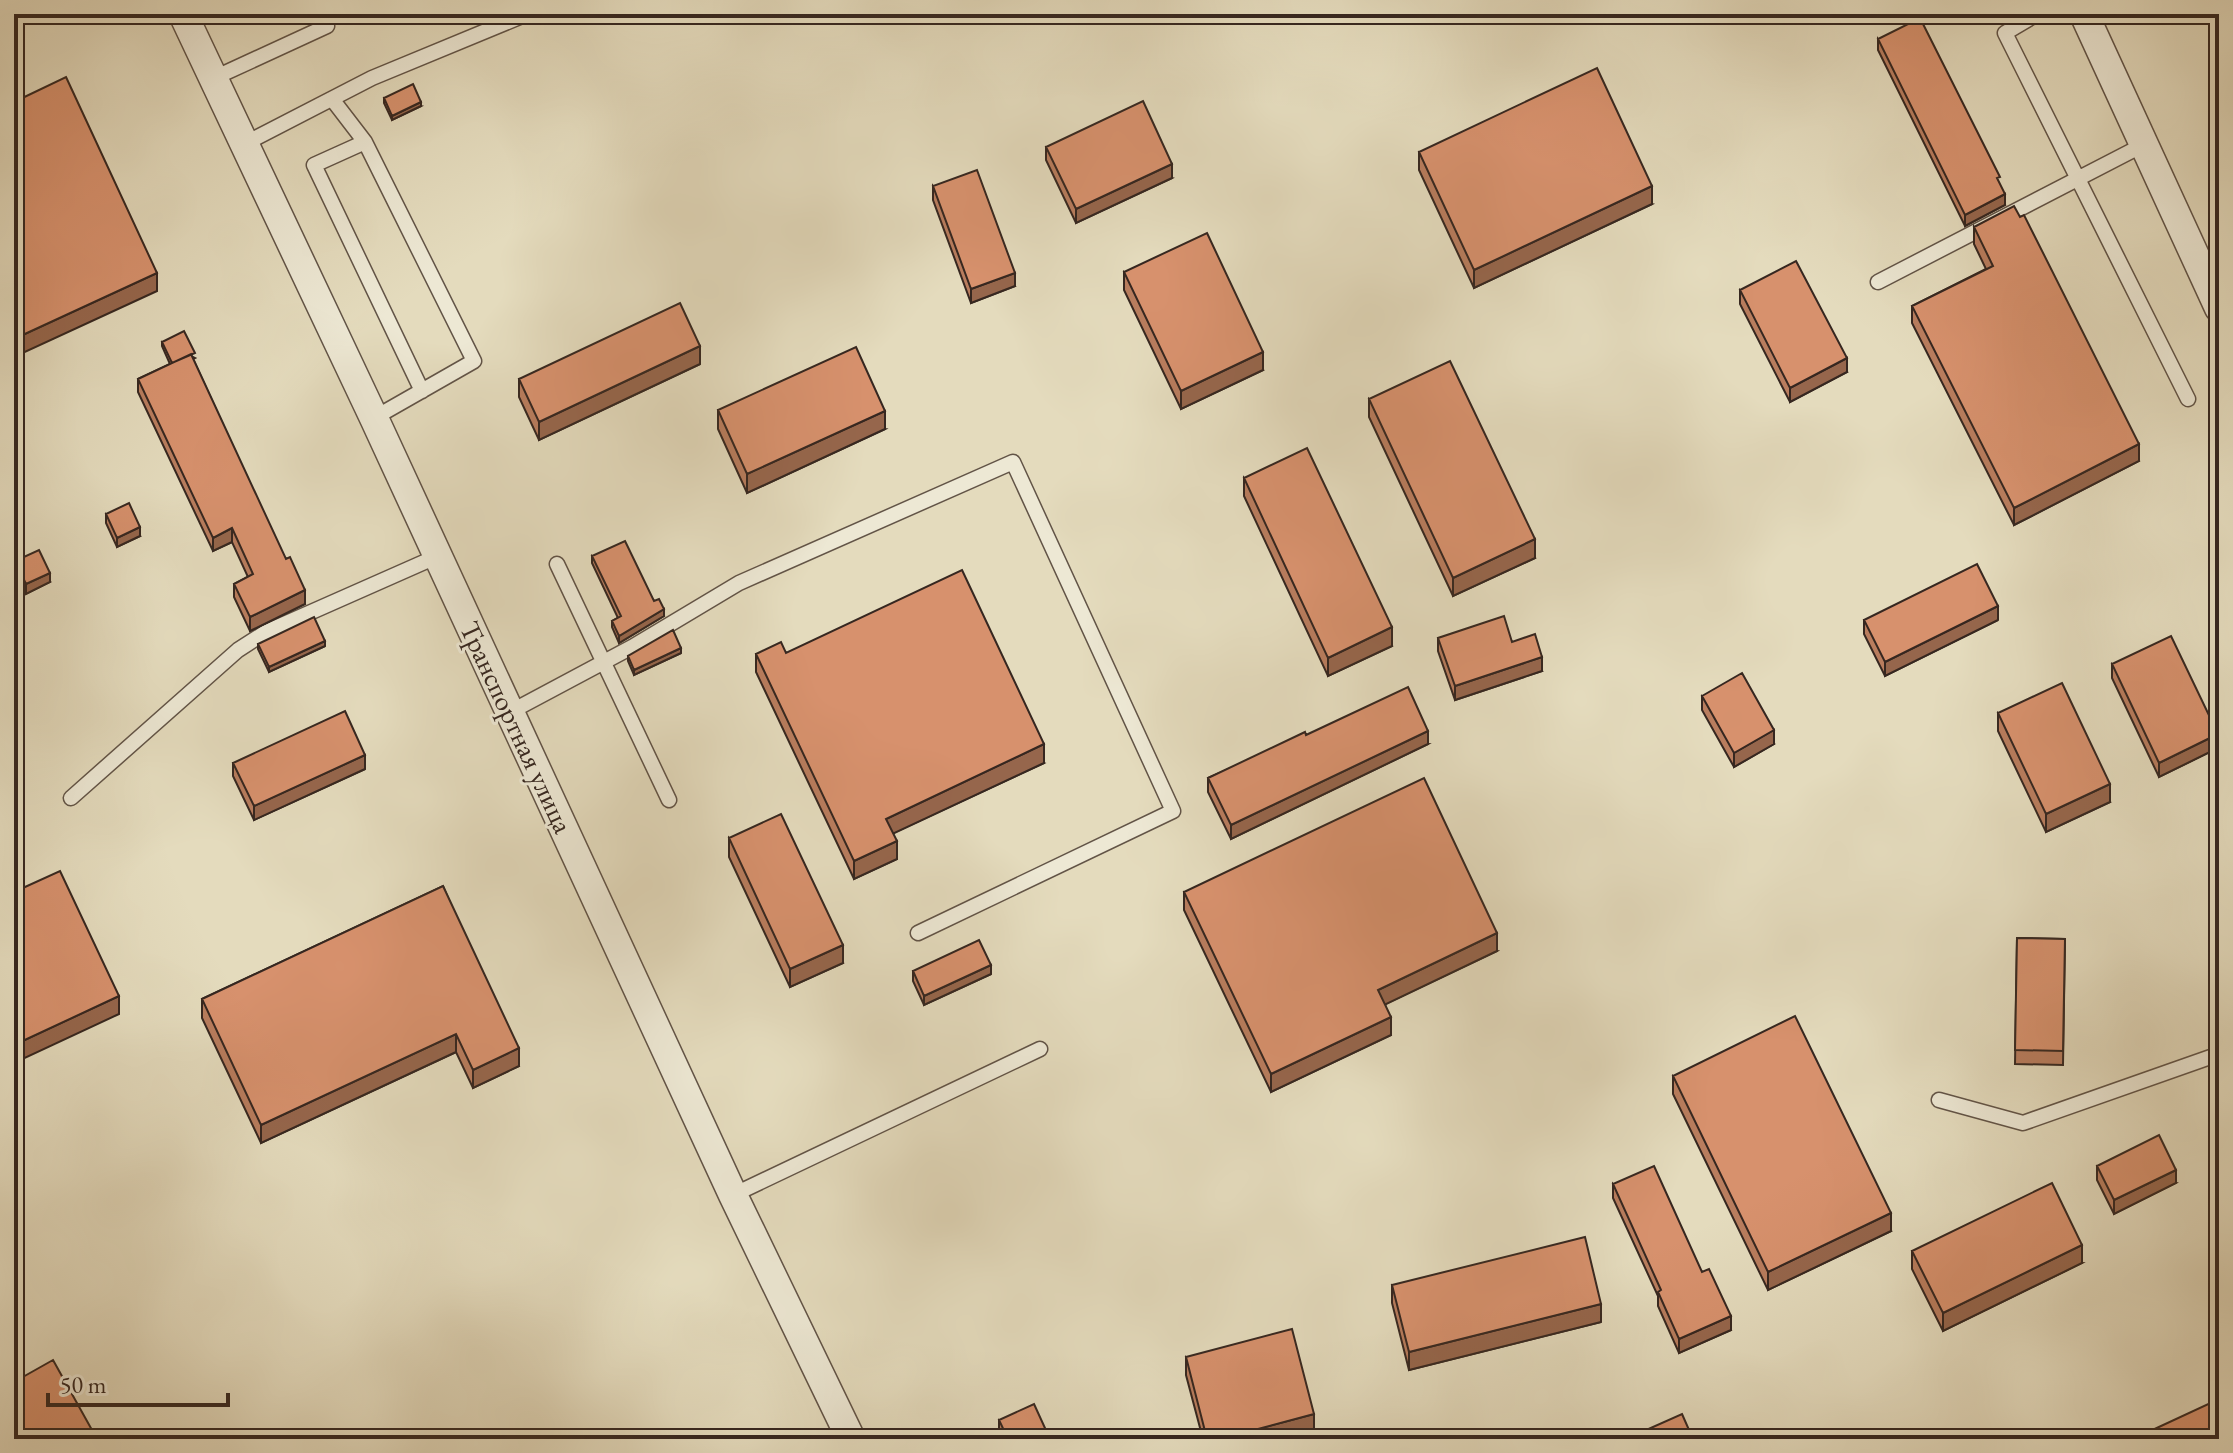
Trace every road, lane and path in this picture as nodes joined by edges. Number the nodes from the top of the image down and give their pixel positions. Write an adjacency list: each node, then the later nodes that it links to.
1 (183, 14): 6 (street, Транспортная улица)
2 (322, 14): 6 (lane)
3 (527, 14): 7 (lane)
4 (2037, 14): 11 (lane)
5 (2084, 14): 10 (street)
6 (214, 78): 9 (street, Транспортная улица)
7 (332, 99): 8 (lane); 9 (lane)
8 (365, 142): 14 (lane); 14 (lane)
9 (246, 143): 16 (street, Транспортная улица)
10 (2145, 144): 11 (lane); 13 (street)
11 (2079, 179): 12 (lane); 15 (lane)
12 (1878, 282)
13 (2219, 308)
14 (422, 391): 16 (lane)
15 (2188, 399)
16 (374, 418): 17 (street, Транспортная улица)
17 (438, 556): 20 (street, Транспортная улица); 21 (lane)
18 (557, 564): 19 (lane)
19 (604, 663): 20 (lane); 22 (lane); 23 (lane)
20 (510, 712): 27 (street, Транспортная улица)
21 (71, 798)
22 (669, 800)
23 (918, 933)
24 (1040, 1049): 27 (lane)
25 (2219, 1054): 26 (lane)
26 (1939, 1100)
27 (733, 1195): 28 (street, Транспортная улица)
28 (851, 1439)

